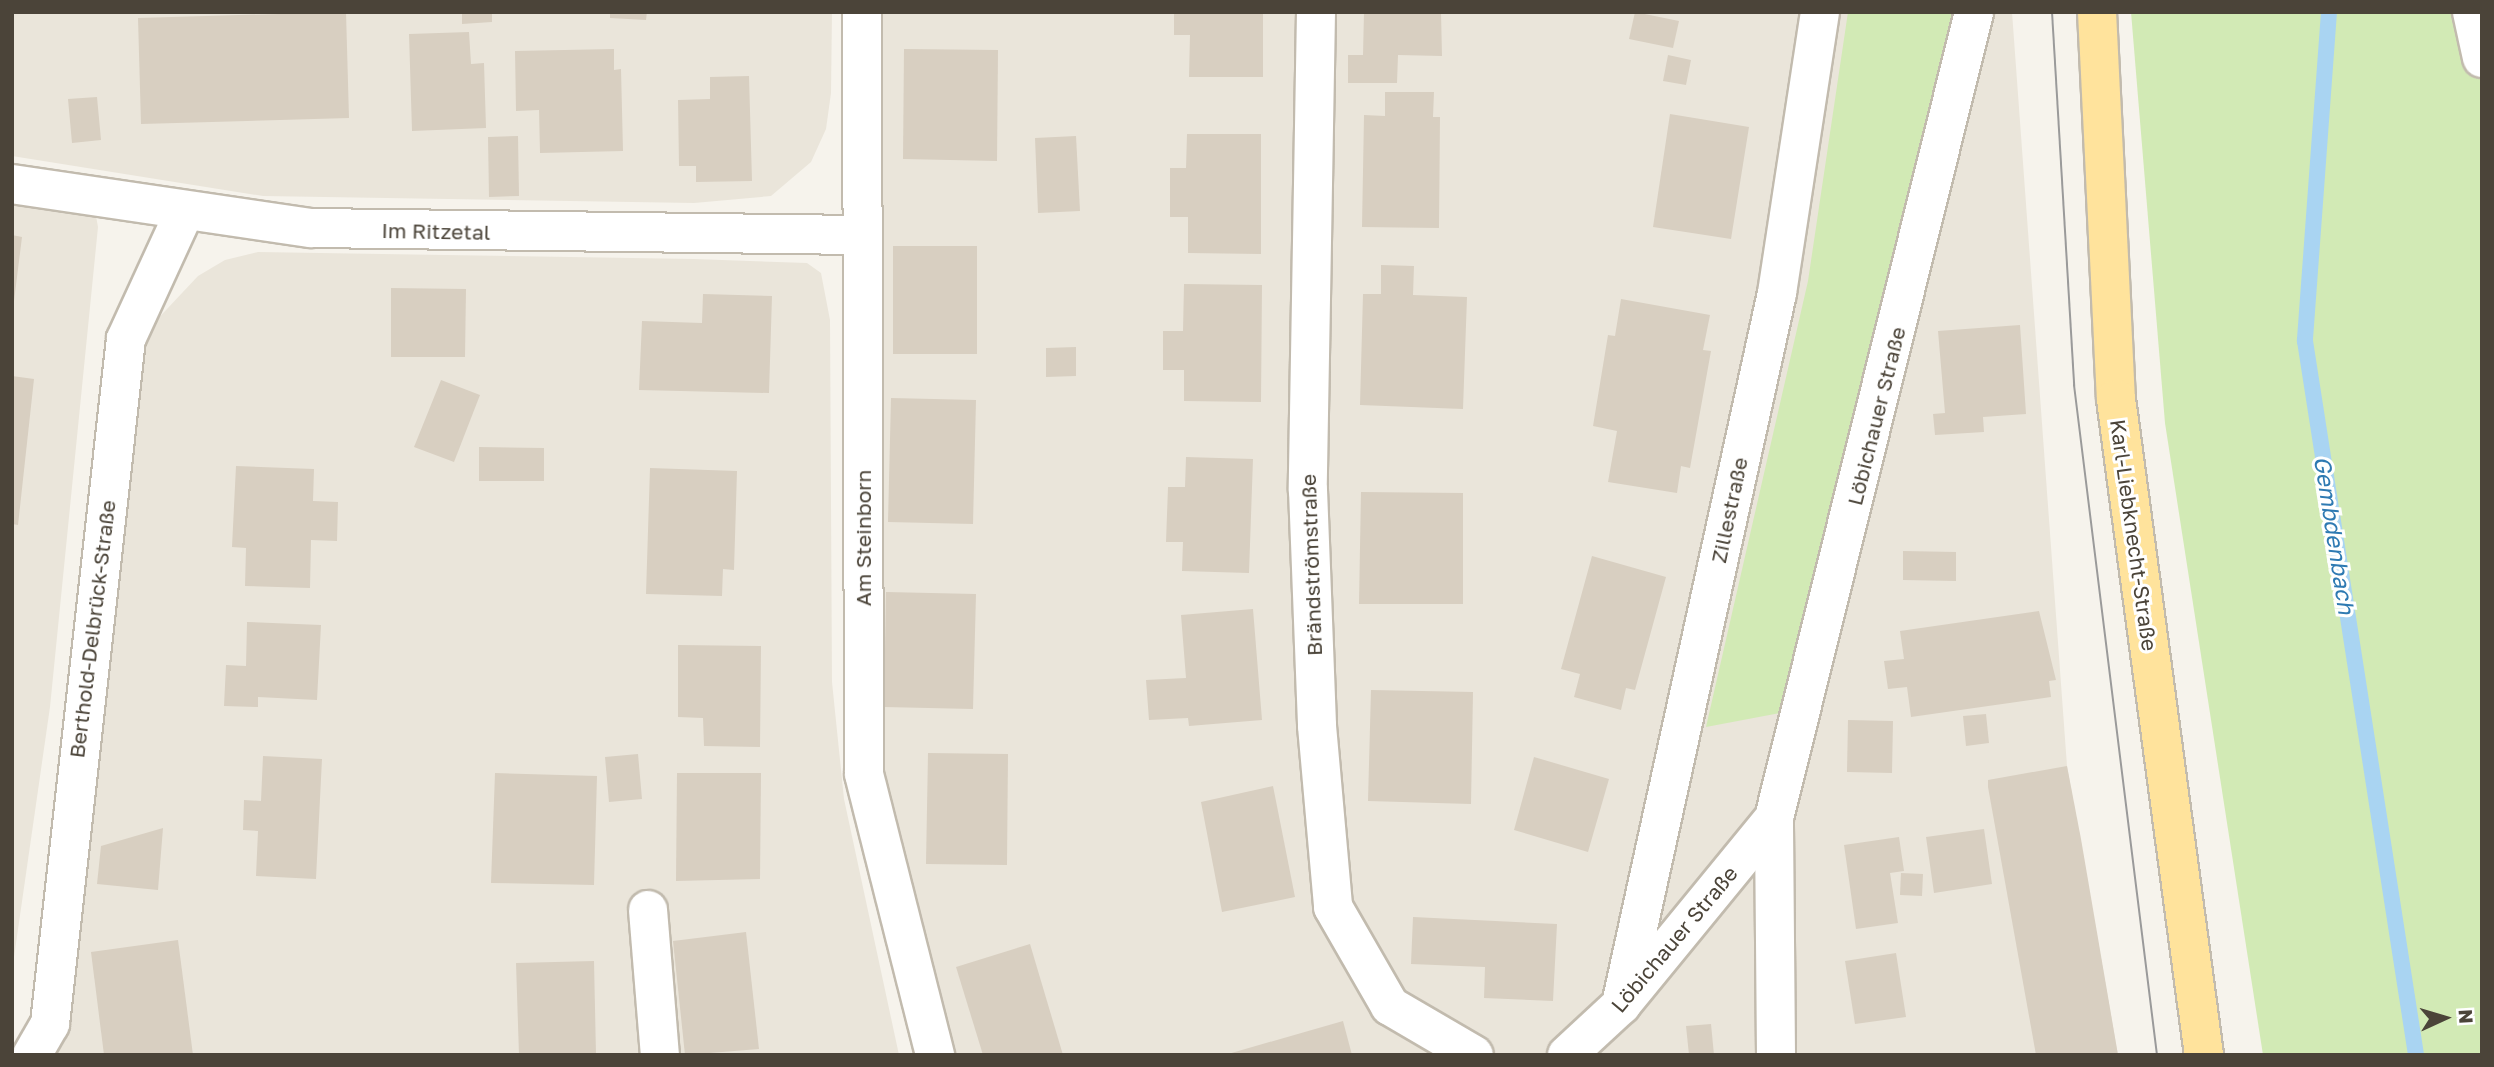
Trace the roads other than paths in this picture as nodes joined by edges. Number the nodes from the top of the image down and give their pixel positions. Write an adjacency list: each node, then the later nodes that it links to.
1 (862, 12): 10 (street, Am Steinborn)
2 (1316, 12): 17 (street, Brändströmstraße)
3 (1820, 12): 13 (street, Zillestraße)
4 (1974, 12): 11 (street, Löbichauer Straße)
5 (2097, 12): 20 (main road, Karl-Liebknecht-Straße)
6 (2472, 12): 7 (street)
7 (2482, 58)
8 (12, 184): 9 (street, Im Ritzetal)
9 (185, 211): 10 (street, Im Ritzetal); 14 (street, Berthold-Delbrück-Straße)
10 (862, 235): 16 (street, Am Steinborn)
11 (1774, 818): 13 (street, Löbichauer Straße); 19 (street, Löbichauer Straße)
12 (648, 910): 15 (street)
13 (1621, 1005): 18 (street, Löbichauer Straße)
14 (46, 1045)
15 (660, 1055)
16 (935, 1055)
17 (1474, 1055)
18 (1567, 1055)
19 (1776, 1055)
20 (2204, 1055)

